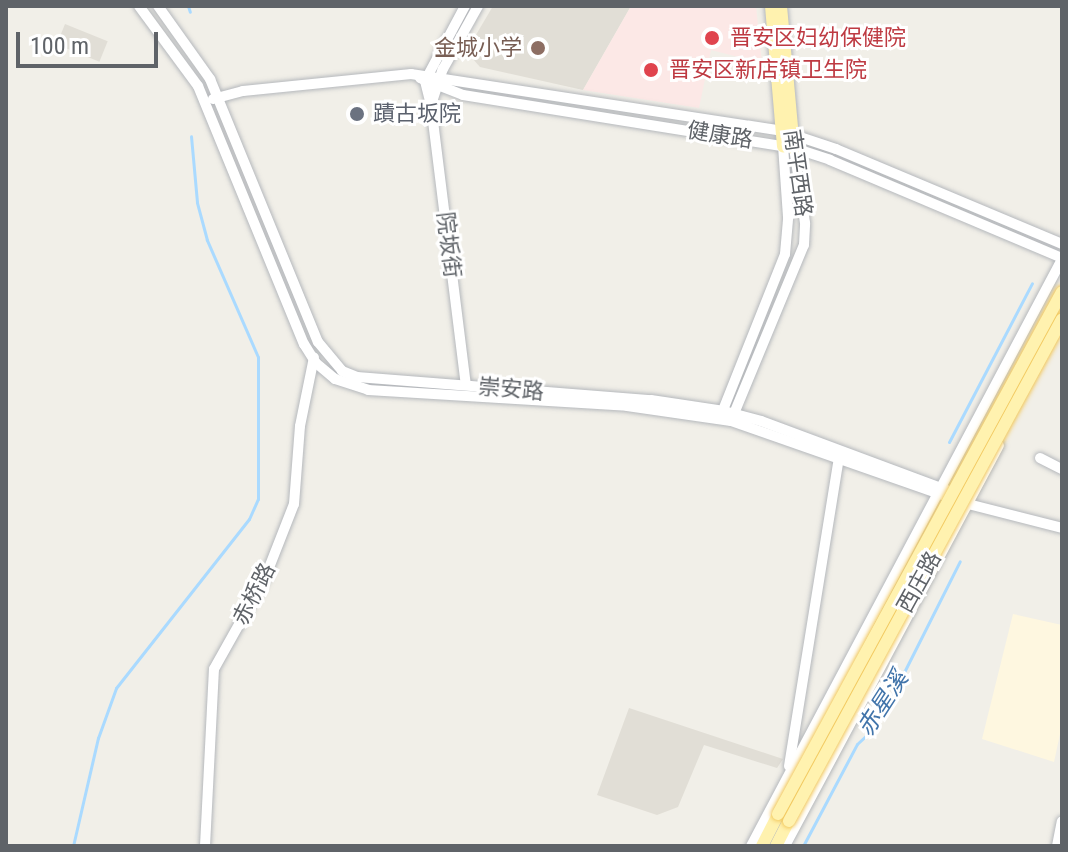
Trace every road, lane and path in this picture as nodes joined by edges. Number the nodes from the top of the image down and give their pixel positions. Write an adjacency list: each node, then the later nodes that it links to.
1 (139, 6): 10 (street, 崇安路)
2 (158, 6): 9 (street, 崇安路)
3 (465, 6): 7 (street)
4 (478, 6): 8 (street)
5 (771, 6): 12 (main road, 南平西路)
6 (781, 6): 12 (main road, 南平西路)
7 (425, 78): 8 (street, 健康路); 9 (street, 健康路); 11 (street, 院坂街)
8 (438, 82): 11 (street); 12 (street, 健康路); 13 (street, 健康路)
9 (219, 97): 10 (street, 健康路); 18 (street, 崇安路)
10 (206, 103): 19 (street, 崇安路)
11 (431, 105): 20 (street, 院坂街)
12 (787, 132): 13 (main road, 南平西路); 14 (street, 健康路)
13 (789, 147): 15 (street, 健康路); 21 (street, 南平西路); 21 (street, 南平西路)
14 (1062, 244)
15 (1062, 258): 25 (street)
16 (1062, 292): 29 (main road, bridge)
17 (1062, 321): 26 (street); 29 (main road, 西庄路, bridge)
18 (318, 342): 19 (street, 赤桥路); 20 (street, 崇安路)
19 (314, 360): 21 (street, 崇安路); 31 (street, 赤桥路)
20 (466, 385): 21 (street, 崇安路)
21 (726, 416): 22 (street, 崇安路); 25 (street, 崇安路)
22 (839, 458): 25 (street, 崇安路); 28 (street)
23 (1040, 458): 24 (street)
24 (1062, 469)
25 (941, 491): 26 (street, 崇安路); 28 (street)
26 (970, 502): 27 (street, 崇安路); 35 (street)
27 (1062, 528)
28 (788, 776): 32 (street)
29 (783, 818): 33 (main road, 西庄路); 34 (main road, 西庄路)
30 (1062, 821): 36 (street)
31 (205, 846)
32 (751, 846)
33 (762, 846)
34 (776, 846)
35 (785, 846)
36 (1057, 846)

